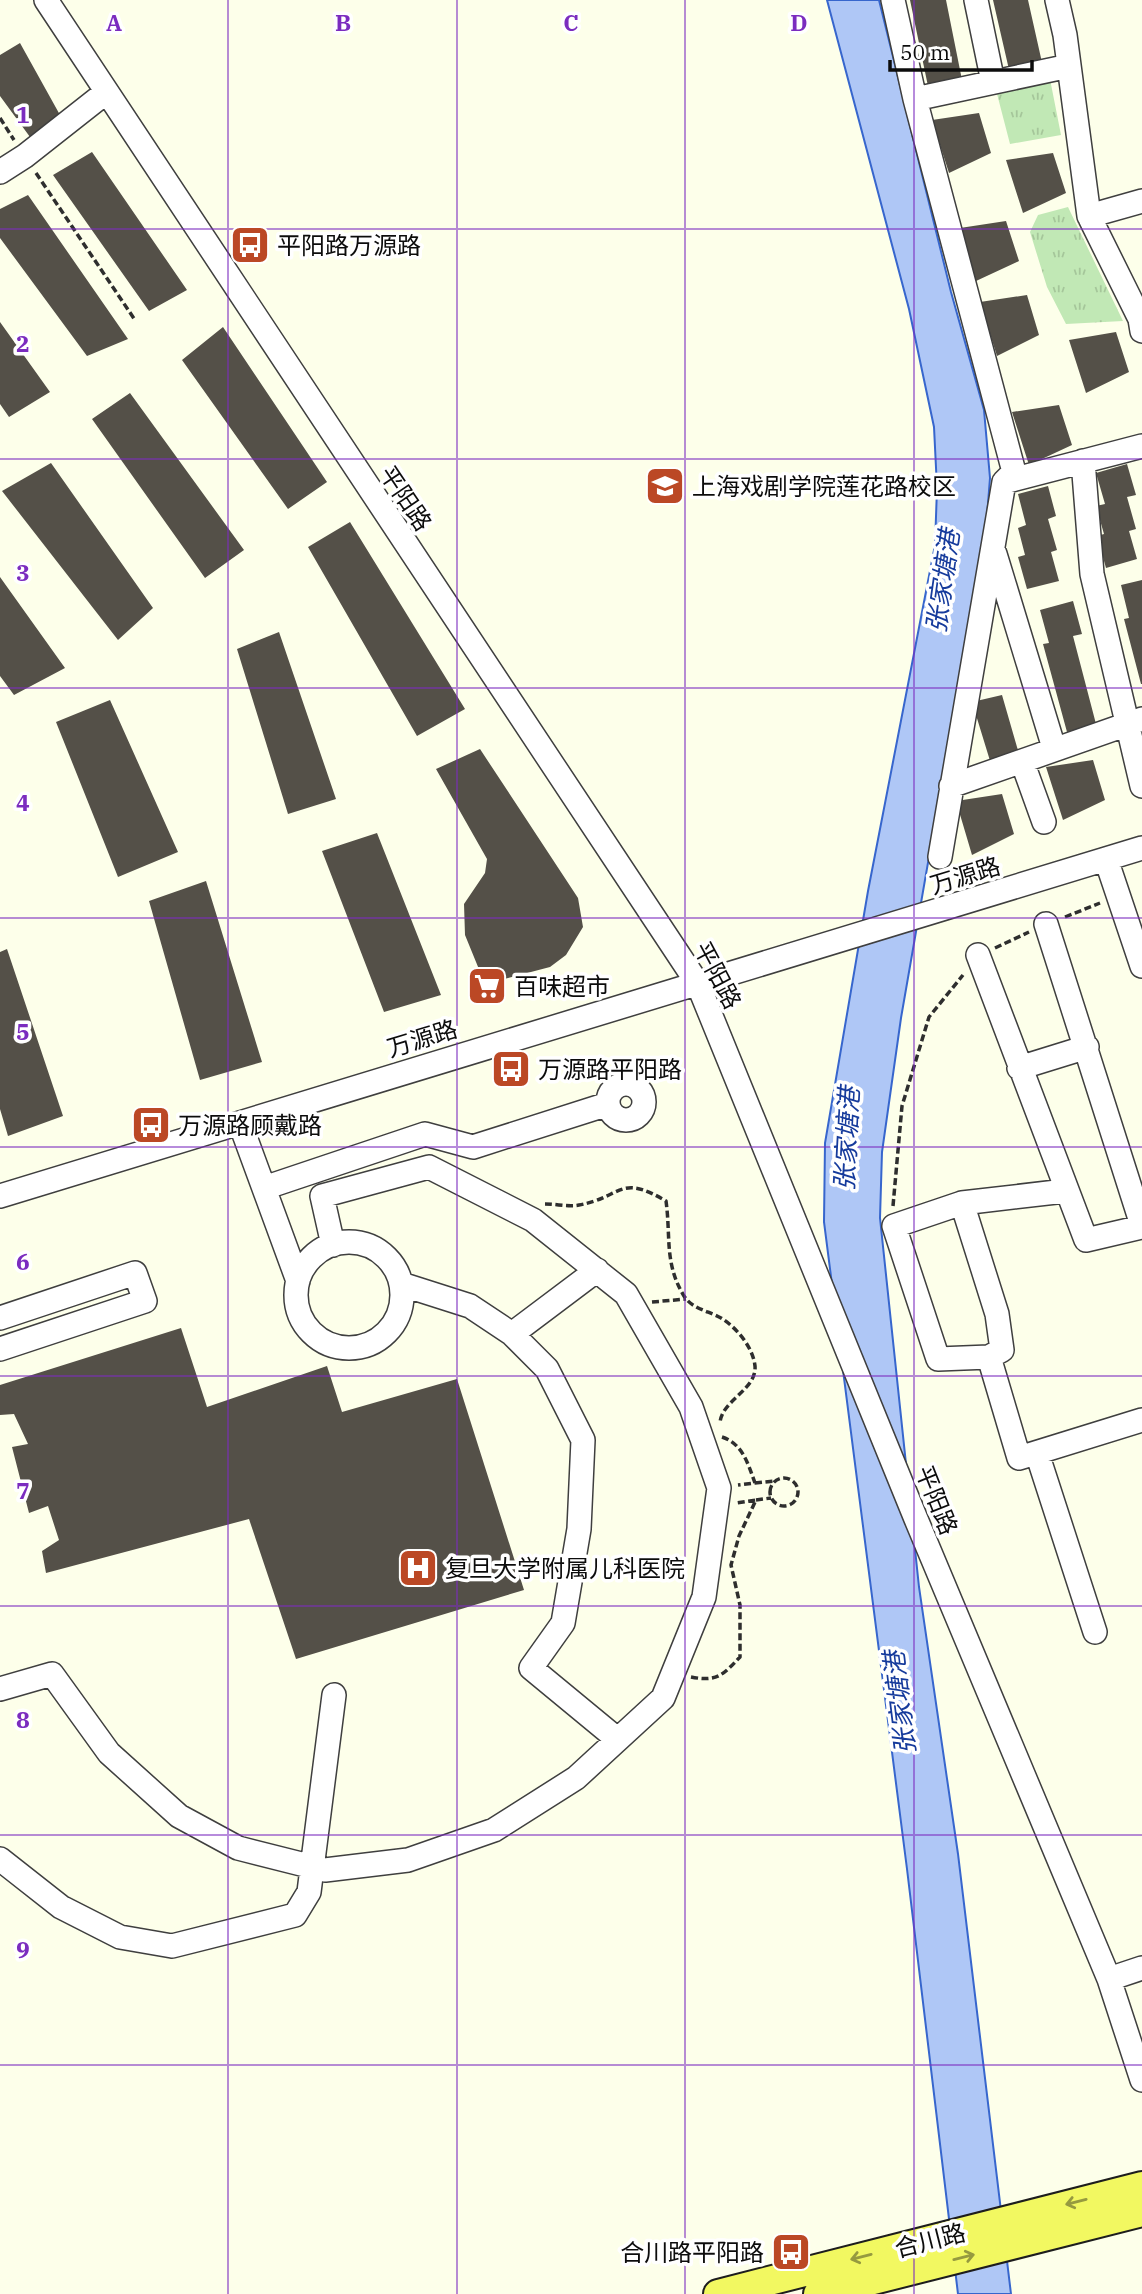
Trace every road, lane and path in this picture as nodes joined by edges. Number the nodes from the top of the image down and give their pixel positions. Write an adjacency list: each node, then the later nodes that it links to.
1 (46, 0): 7 (street, 平阳路)
2 (893, 0): 8 (street)
3 (976, 0): 6 (street)
4 (1057, 0): 5 (street)
5 (1069, 66): 6 (street); 12 (street)
6 (993, 82): 8 (street)
7 (106, 93): 9 (street); 32 (street, 平阳路)
8 (915, 99): 17 (street)
9 (25, 156): 10 (street); 13 (path)
10 (0, 172)
11 (1142, 201): 12 (street)
12 (1089, 216): 14 (street)
13 (135, 320)
14 (1142, 323)
15 (1142, 446): 16 (street)
16 (1083, 461): 17 (street); 19 (street)
17 (1004, 482): 18 (street)
18 (993, 547): 20 (street); 22 (street)
19 (1135, 721): 20 (street); 23 (street)
20 (1054, 748): 21 (street)
21 (1022, 761): 22 (street); 24 (street)
22 (951, 786): 26 (street)
23 (1142, 786)
24 (1044, 822)
25 (1142, 848): 27 (street, 万源路)
26 (940, 857)
27 (1106, 859): 28 (street); 32 (street, 万源路)
28 (1118, 895): 29 (path); 31 (street)
29 (1046, 924): 30 (path); 33 (street)
30 (978, 955): 34 (street); 42 (path)
31 (1142, 966)
32 (698, 984): 36 (street, 万源路); 69 (street, 平阳路)
33 (1087, 1047): 34 (street); 43 (street)
34 (1019, 1068): 38 (street)
35 (608, 1104): 37 (street)
36 (240, 1123): 37 (street); 39 (street, 万源路)
37 (264, 1188): 46 (street)
38 (1065, 1191): 40 (street); 43 (street)
39 (0, 1196)
40 (962, 1203): 42 (street); 53 (street)
41 (526, 1216): 44 (street); 45 (street); 48 (path)
42 (894, 1226): 53 (street)
43 (1142, 1226)
44 (333, 1245): 46 (street); 47 (street)
45 (597, 1270): 49 (street); 51 (street)
46 (298, 1281): 47 (street)
47 (401, 1284): 51 (street)
48 (686, 1298): 49 (path); 57 (path)
49 (633, 1306): 58 (street)
50 (0, 1318): 52 (street)
51 (512, 1334): 65 (street)
52 (0, 1349)
53 (989, 1357): 55 (street)
54 (1142, 1420): 55 (street)
55 (1037, 1453): 61 (street)
56 (776, 1481): 57 (path); 59 (path); 59 (path)
57 (755, 1482): 58 (path)
58 (717, 1497): 60 (path); 62 (street)
59 (771, 1498): 60 (path)
60 (756, 1500): 62 (path)
61 (1095, 1632)
62 (673, 1673): 65 (street)
63 (0, 1689): 67 (street)
64 (334, 1695): 67 (street)
65 (617, 1740): 67 (street)
66 (0, 1859): 67 (street)
67 (312, 1866)
68 (1142, 1968): 69 (street)
69 (1109, 1979): 70 (street, 平阳路)
70 (1142, 2080)
71 (1142, 2186): 73 (main road, 合川路, one-way to 73)
72 (1142, 2212): 74 (main road, 合川路, one-way to 72)
73 (718, 2294)
74 (818, 2294)

